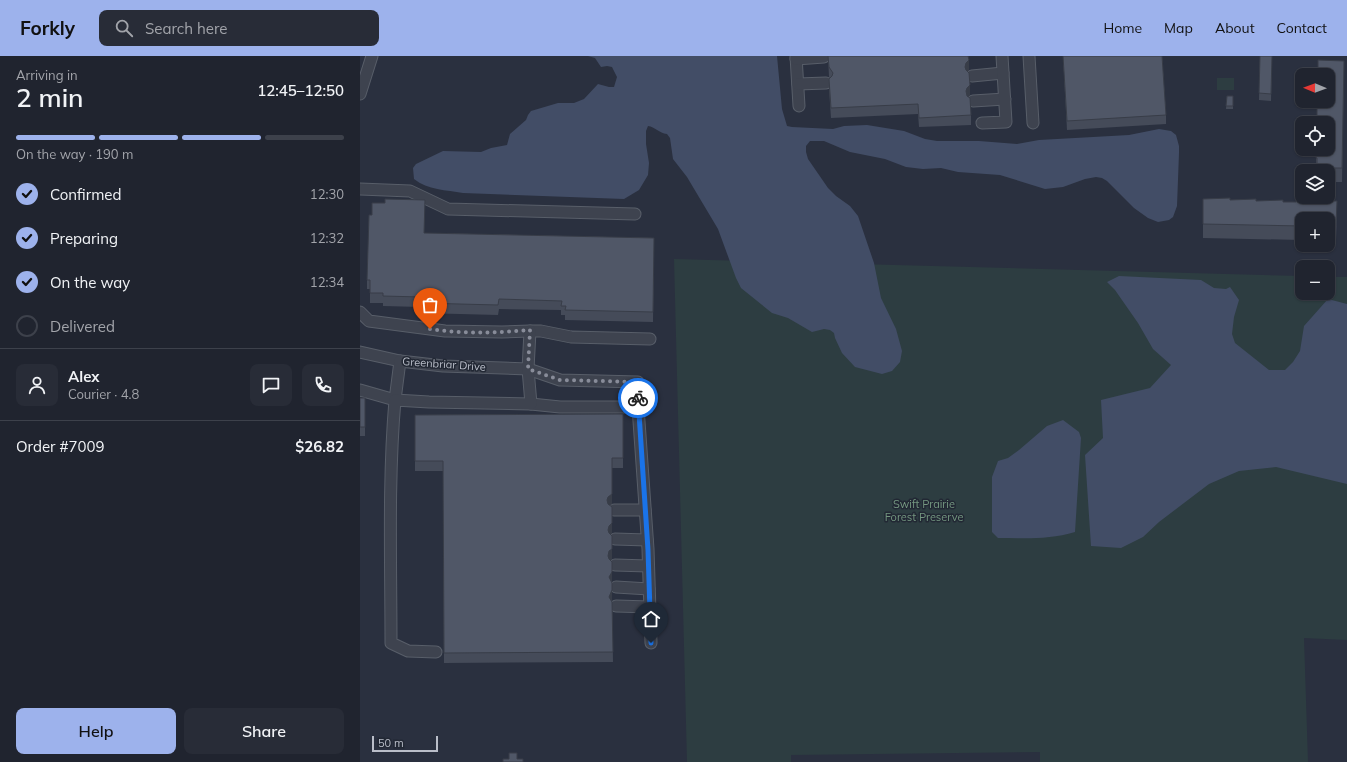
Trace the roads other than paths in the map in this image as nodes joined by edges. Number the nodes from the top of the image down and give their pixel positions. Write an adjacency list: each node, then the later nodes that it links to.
1 (372, 56): 10 (lane)
2 (1002, 56): 6 (lane)
3 (1029, 56): 15 (lane)
4 (796, 57): 5 (lane); 9 (lane)
5 (824, 57)
6 (1003, 74): 7 (lane); 11 (lane)
7 (972, 76)
8 (826, 83): 9 (lane)
9 (798, 84): 13 (lane)
10 (360, 94)
11 (1005, 99): 12 (lane); 14 (lane)
12 (973, 100)
13 (799, 106)
14 (982, 123)
15 (1033, 123)
16 (360, 189): 17 (lane)
17 (635, 214)
18 (360, 312): 19 (lane)
19 (530, 330): 20 (lane); 23 (lane)
20 (650, 339)
21 (360, 352): 22 (lane, Greenbriar Drive)
22 (400, 361): 23 (lane, Greenbriar Drive); 25 (lane)
23 (528, 369): 26 (lane); 27 (lane, Greenbriar Drive)
24 (360, 390): 25 (lane)
25 (395, 400): 26 (lane); 39 (lane)
26 (531, 404): 27 (lane)
27 (638, 407): 29 (lane)
28 (614, 510): 29 (lane)
29 (645, 510): 31 (lane)
30 (615, 539): 31 (lane)
31 (647, 540): 33 (lane)
32 (615, 565): 33 (lane)
33 (648, 566): 35 (lane)
34 (616, 587): 35 (lane)
35 (649, 589): 37 (lane)
36 (616, 606): 37 (lane)
37 (650, 607): 38 (lane)
38 (651, 643)
39 (436, 652)

